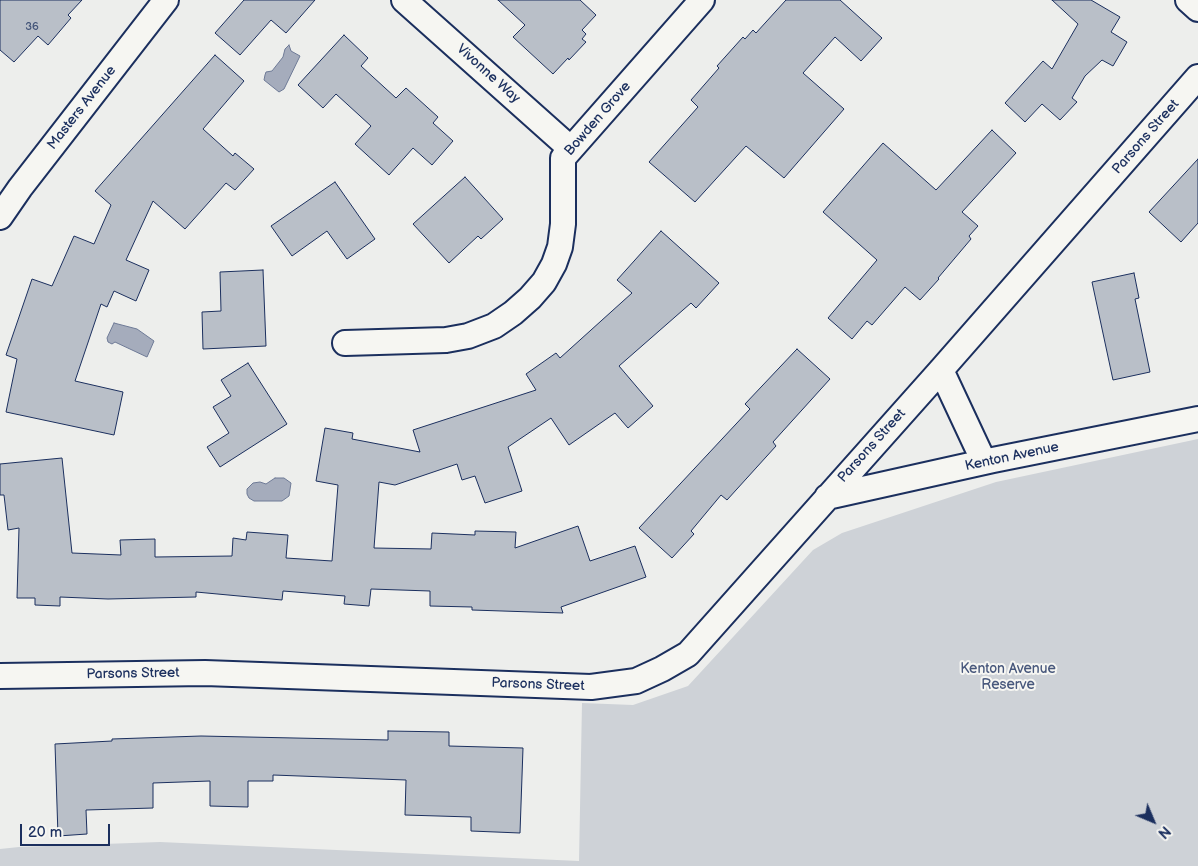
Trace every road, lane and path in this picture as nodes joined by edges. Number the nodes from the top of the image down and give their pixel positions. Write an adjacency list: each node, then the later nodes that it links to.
1 (166, 0): 8 (street, Masters Avenue)
2 (404, 0): 7 (street, Vivonne Way)
3 (702, 0): 7 (street, Bowden Grove)
4 (1188, 0): 5 (street)
5 (1198, 9)
6 (1196, 81): 10 (street, Parsons Street)
7 (571, 149): 9 (street, Bowden Grove)
8 (0, 217)
9 (346, 343)
10 (941, 370): 12 (street); 13 (street, Parsons Street)
11 (1198, 419): 12 (street, Kenton Avenue)
12 (984, 462): 13 (street, Kenton Avenue)
13 (827, 497): 14 (street, Parsons Street)
14 (0, 676)

